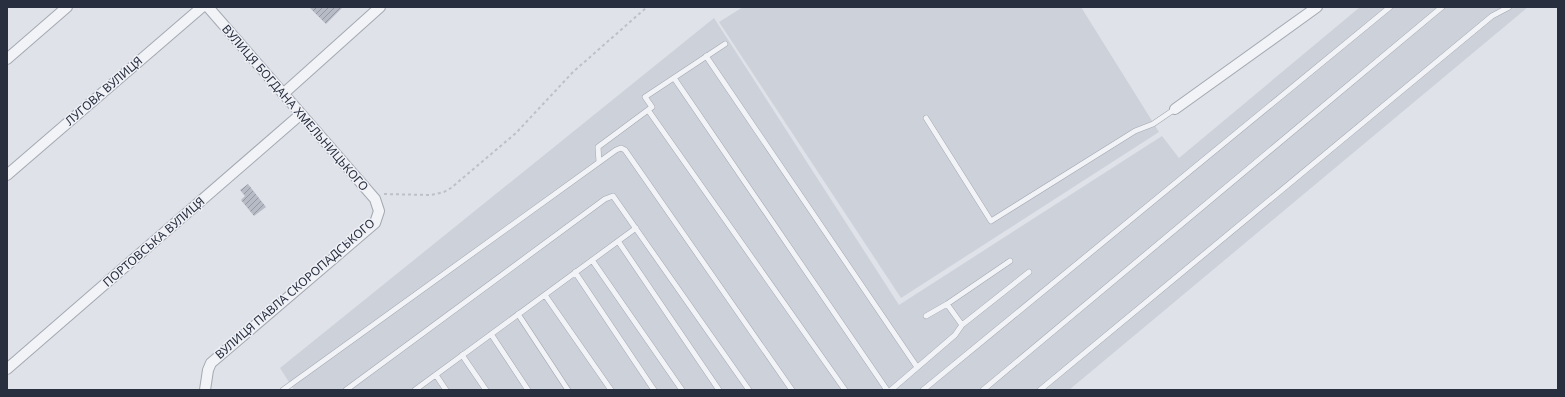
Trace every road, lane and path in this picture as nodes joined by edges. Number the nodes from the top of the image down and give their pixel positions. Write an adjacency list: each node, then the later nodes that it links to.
1 (67, 7): 12 (street)
2 (202, 7): 20 (street, ЛУГОВА ВУЛИЦЯ)
3 (208, 7): 14 (street, ВУЛИЦЯ БОГДАНА ХМЕЛЬНИЦЬКОГО)
4 (380, 7): 14 (street)
5 (647, 7): 21 (path)
6 (1317, 7): 15 (street)
7 (1390, 7): 55 (lane)
8 (1442, 7): 56 (lane)
9 (1508, 7): 57 (lane)
10 (725, 44): 11 (lane)
11 (706, 56): 13 (lane); 36 (lane)
12 (7, 59)
13 (674, 78): 16 (lane); 54 (lane)
14 (283, 94): 17 (street, ВУЛИЦЯ БОГДАНА ХМЕЛЬНИЦЬКОГО)
15 (1175, 109): 18 (lane)
16 (648, 110): 19 (lane); 53 (lane)
17 (301, 114): 21 (street, ВУЛИЦЯ БОГДАНА ХМЕЛЬНИЦЬКОГО); 37 (street, ПОРТОВСЬКА ВУЛИЦЯ)
18 (926, 118)
19 (599, 162): 40 (lane); 52 (lane)
20 (7, 174)
21 (375, 199): 22 (street, ВУЛИЦЯ БОГДАНА ХМЕЛЬНИЦЬКОГО)
22 (379, 211): 39 (street, ВУЛИЦЯ ПАВЛА СКОРОПАДСЬКОГО)
23 (636, 228): 24 (lane); 41 (lane); 51 (lane)
24 (618, 241): 25 (lane); 50 (lane)
25 (592, 260): 27 (lane); 49 (lane)
26 (1010, 261): 30 (lane)
27 (575, 272): 29 (lane); 48 (lane)
28 (1029, 272): 33 (lane)
29 (545, 295): 31 (lane); 47 (lane)
30 (947, 304): 32 (lane); 33 (lane)
31 (518, 314): 34 (lane); 46 (lane)
32 (926, 316)
33 (962, 325): 36 (lane)
34 (491, 334): 35 (lane); 45 (lane)
35 (462, 355): 38 (lane); 44 (lane)
36 (918, 368): 54 (lane)
37 (7, 370)
38 (436, 375): 42 (lane); 43 (lane)
39 (205, 390)
40 (283, 390)
41 (346, 390)
42 (415, 390)
43 (446, 390)
44 (486, 390)
45 (528, 390)
46 (568, 390)
47 (611, 390)
48 (654, 390)
49 (682, 390)
50 (719, 390)
51 (749, 390)
52 (792, 390)
53 (845, 390)
54 (889, 390)
55 (923, 390)
56 (983, 390)
57 (1040, 390)

